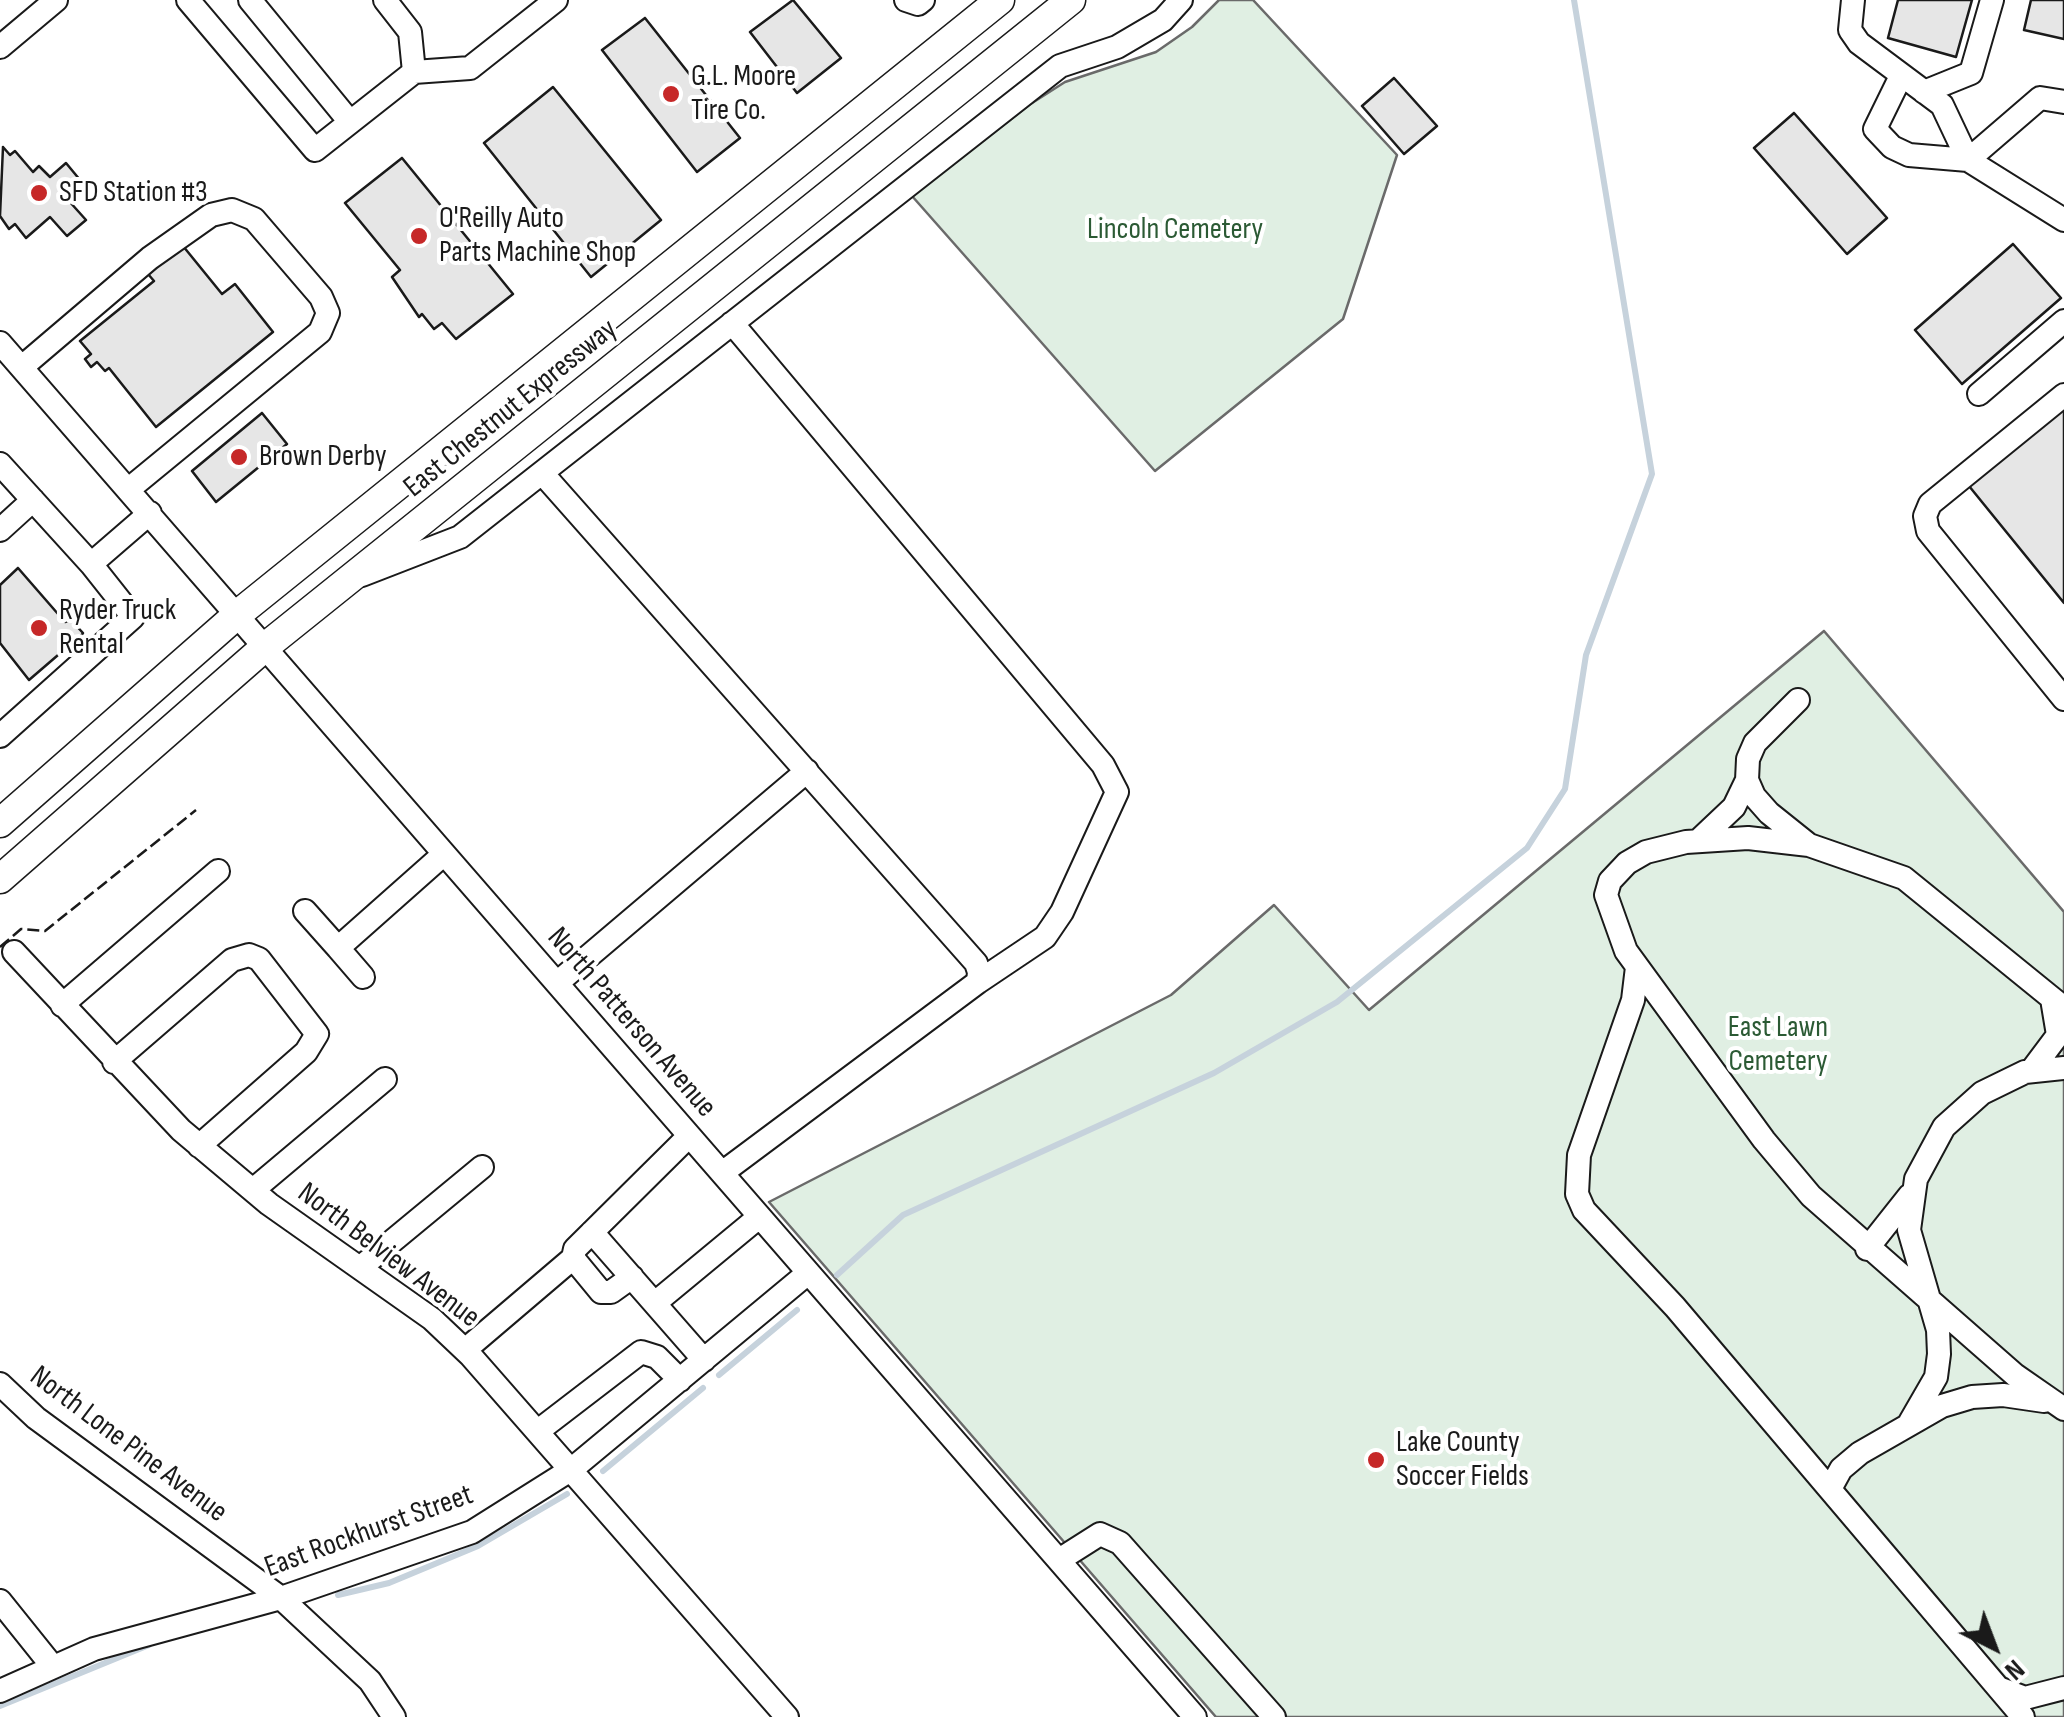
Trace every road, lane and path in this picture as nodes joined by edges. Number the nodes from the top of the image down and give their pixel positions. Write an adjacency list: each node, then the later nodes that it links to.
1 (56, 0): 13 (street)
2 (188, 0): 18 (street)
3 (250, 0): 18 (street)
4 (385, 0): 14 (street)
5 (556, 0): 14 (street)
6 (906, 0): 7 (street)
7 (923, 0)
8 (1000, 0): 35 (main road, East Chestnut Expressway)
9 (1071, 0): 34 (main road, East Chestnut Expressway)
10 (1180, 0): 22 (street)
11 (1853, 0): 15 (street)
12 (1992, 0): 16 (street)
13 (0, 48)
14 (414, 72): 18 (street)
15 (1900, 78): 16 (street); 19 (street)
16 (1924, 92): 19 (street)
17 (2064, 102): 19 (street)
18 (350, 122)
19 (1968, 160): 20 (street)
20 (2062, 216)
21 (2064, 321): 25 (street)
22 (732, 323): 28 (street); 53 (street)
23 (0, 343): 24 (street, North Patterson Avenue)
24 (22, 367): 29 (street, North Patterson Avenue); 29 (street)
25 (1979, 394)
26 (2064, 395): 38 (street)
27 (0, 464): 30 (street)
28 (542, 473): 34 (street); 40 (street)
29 (129, 489): 31 (street, North Patterson Avenue)
30 (33, 500): 32 (street); 33 (street)
31 (150, 514): 33 (street); 35 (street, North Patterson Avenue)
32 (0, 530)
33 (91, 564): 39 (street)
34 (349, 580): 36 (main road, East Chestnut Expressway)
35 (238, 614): 36 (street, North Patterson Avenue); 42 (main road, East Chestnut Expressway)
36 (265, 647): 45 (street, North Patterson Avenue); 47 (main road, East Chestnut Expressway)
37 (1798, 700): 41 (street)
38 (2064, 700)
39 (0, 736)
40 (806, 772): 53 (street); 54 (street)
41 (1747, 780): 43 (street); 44 (street)
42 (0, 823)
43 (1698, 842): 44 (street); 51 (street)
44 (1809, 845): 55 (street)
45 (444, 854): 49 (street); 54 (street, North Patterson Avenue)
46 (218, 871): 56 (street)
47 (0, 879)
48 (305, 911): 49 (street)
49 (338, 948): 52 (street)
50 (14, 952): 56 (street, North Belview Avenue)
51 (1637, 967): 69 (street); 84 (street)
52 (363, 977)
53 (978, 982): 64 (street)
54 (557, 983): 61 (street, North Patterson Avenue)
55 (2058, 1004): 59 (street)
56 (62, 1005): 57 (street, North Belview Avenue)
57 (114, 1062): 62 (street, North Belview Avenue); 62 (street)
58 (2064, 1068): 59 (street)
59 (2032, 1071): 65 (street)
60 (385, 1079): 66 (street)
61 (689, 1136): 64 (street, North Patterson Avenue); 68 (street)
62 (199, 1146): 66 (street, North Belview Avenue)
63 (482, 1167): 71 (street)
64 (722, 1173): 67 (street, North Patterson Avenue)
65 (1916, 1179): 69 (street); 74 (street)
66 (253, 1190): 71 (street, North Belview Avenue)
67 (759, 1216): 72 (street, North Patterson Avenue); 75 (street)
68 (592, 1232): 70 (street); 73 (street)
69 (1867, 1249): 74 (street)
70 (573, 1258): 73 (street); 76 (street)
71 (361, 1267): 76 (street, North Belview Avenue)
72 (808, 1274): 77 (street, East Rockhurst Street); 85 (street, North Patterson Avenue)
73 (632, 1277): 75 (street)
74 (1930, 1302): 80 (street); 81 (street)
75 (655, 1303): 77 (street)
76 (465, 1350): 82 (street, North Belview Avenue)
77 (704, 1360): 78 (street, East Rockhurst Street)
78 (680, 1380): 82 (street); 83 (street, East Rockhurst Street)
79 (0, 1384): 86 (street, North Lone Pine Avenue)
80 (2061, 1407): 81 (street)
81 (1910, 1422): 84 (street)
82 (538, 1431): 83 (street, North Belview Avenue)
83 (572, 1469): 86 (street, East Rockhurst Street); 93 (street, North Belview Avenue)
84 (1830, 1490): 90 (street)
85 (1059, 1560): 94 (street, North Patterson Avenue); 95 (street)
86 (281, 1598): 88 (street, East Rockhurst Street); 92 (street, North Lone Pine Avenue)
87 (0, 1601): 88 (street)
88 (53, 1668): 91 (street, East Rockhurst Street)
89 (2064, 1688): 90 (street)
90 (1999, 1689): 96 (street)
91 (0, 1690)
92 (394, 1717)
93 (787, 1717)
94 (1195, 1717)
95 (1274, 1717)
96 (2023, 1717)

